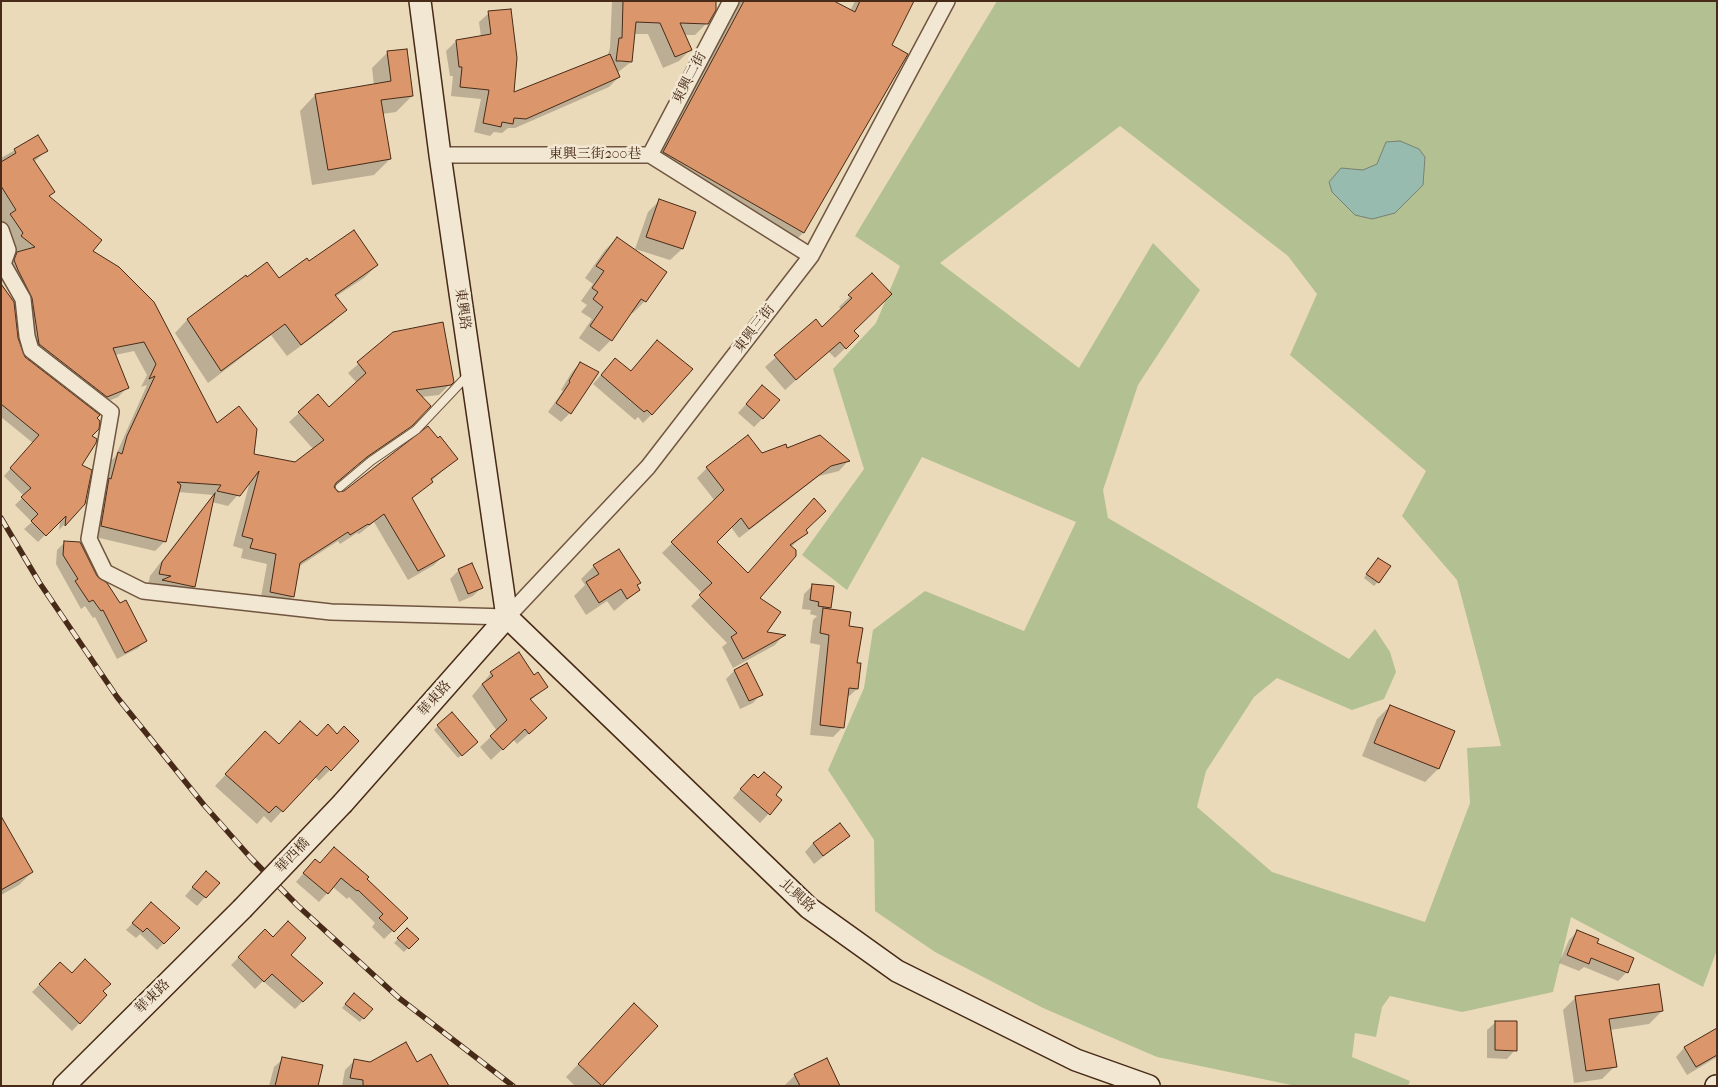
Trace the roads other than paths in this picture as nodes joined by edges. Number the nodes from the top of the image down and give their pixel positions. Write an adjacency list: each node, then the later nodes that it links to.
1 (420, 1): 4 (street, 東興路)
2 (731, 1): 5 (street, 東興二街)
3 (947, 1): 7 (street, 東興三街)
4 (440, 155): 5 (street, 東興三街200巷); 8 (street, 東興路)
5 (650, 155): 7 (street, 東興三街200巷)
6 (1, 230): 10 (street)
7 (811, 256): 10 (street, 東興三街)
8 (471, 372): 9 (lane); 10 (street, 東興路)
9 (340, 487)
10 (507, 617): 11 (street, 華東路); 14 (street, 北興路)
11 (343, 803): 12 (street, 華西橋, bridge)
12 (242, 909): 13 (street, 華東路)
13 (64, 1086)
14 (1149, 1086)

